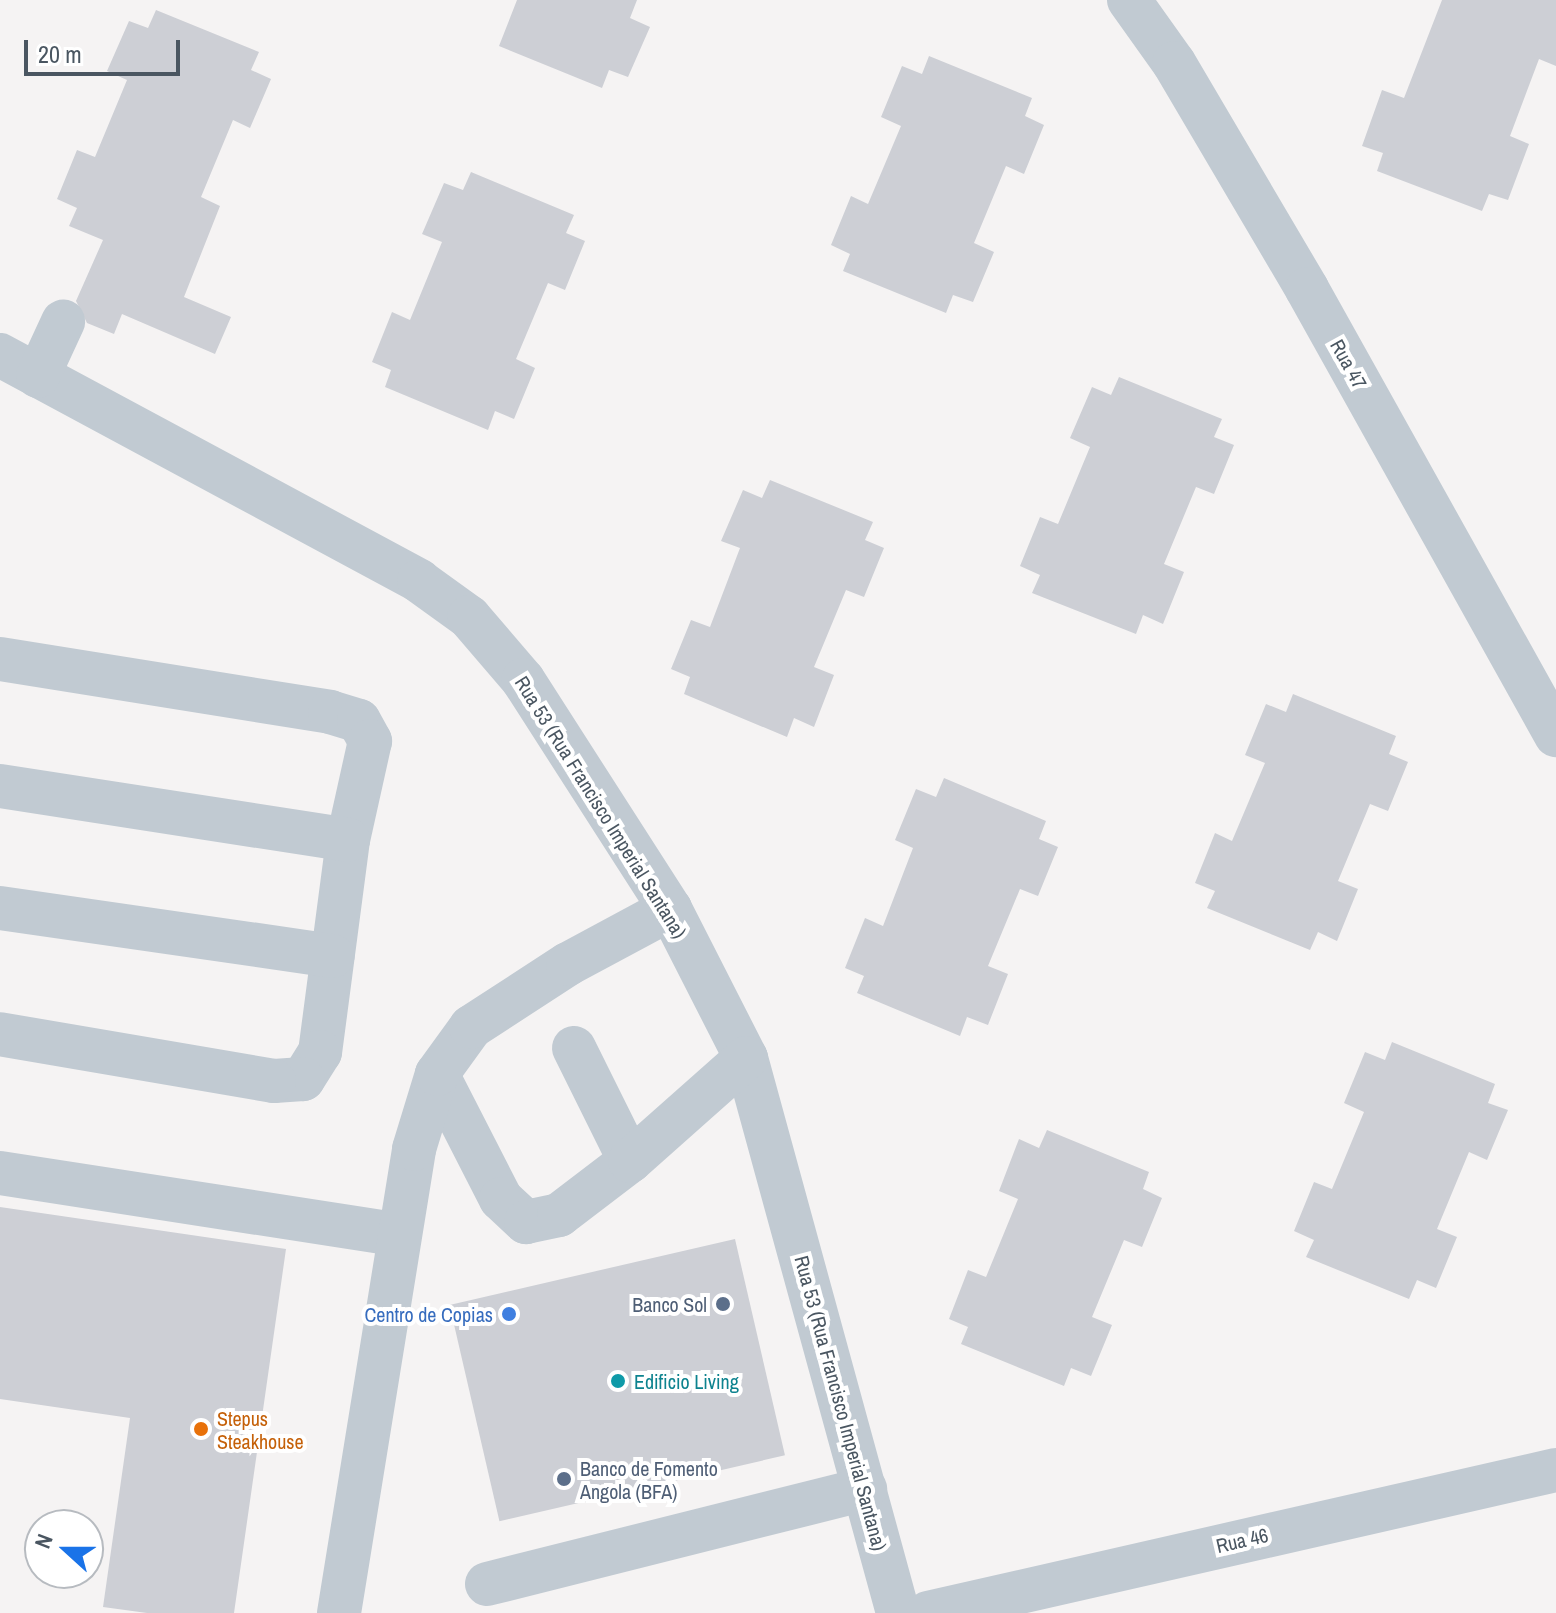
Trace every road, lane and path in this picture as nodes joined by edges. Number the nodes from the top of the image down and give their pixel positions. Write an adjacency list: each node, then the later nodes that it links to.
1 (1129, 0): 6 (street, Rua 47)
2 (63, 322): 4 (street)
3 (0, 355): 4 (street, Rua 53 (Rua Francisco Imperial Santana))
4 (38, 376): 10 (street, Rua 53 (Rua Francisco Imperial Santana))
5 (0, 659): 8 (street)
6 (1556, 735)
7 (0, 786): 8 (street)
8 (348, 840): 11 (street)
9 (0, 908): 11 (street)
10 (670, 909): 14 (street, Rua 53 (Rua Francisco Imperial Santana)); 15 (street)
11 (333, 956): 12 (street)
12 (0, 1034)
13 (574, 1048): 16 (street)
14 (746, 1058): 16 (street); 20 (street, Rua 53 (Rua Francisco Imperial Santana))
15 (437, 1074): 16 (street); 18 (street)
16 (630, 1161)
17 (0, 1173): 18 (street)
18 (399, 1235): 22 (street)
19 (1556, 1470): 24 (street, Rua 46)
20 (865, 1489): 21 (street); 23 (street, Rua 53 (Rua Francisco Imperial Santana))
21 (487, 1584)
22 (339, 1613)
23 (898, 1613)
24 (928, 1613)

